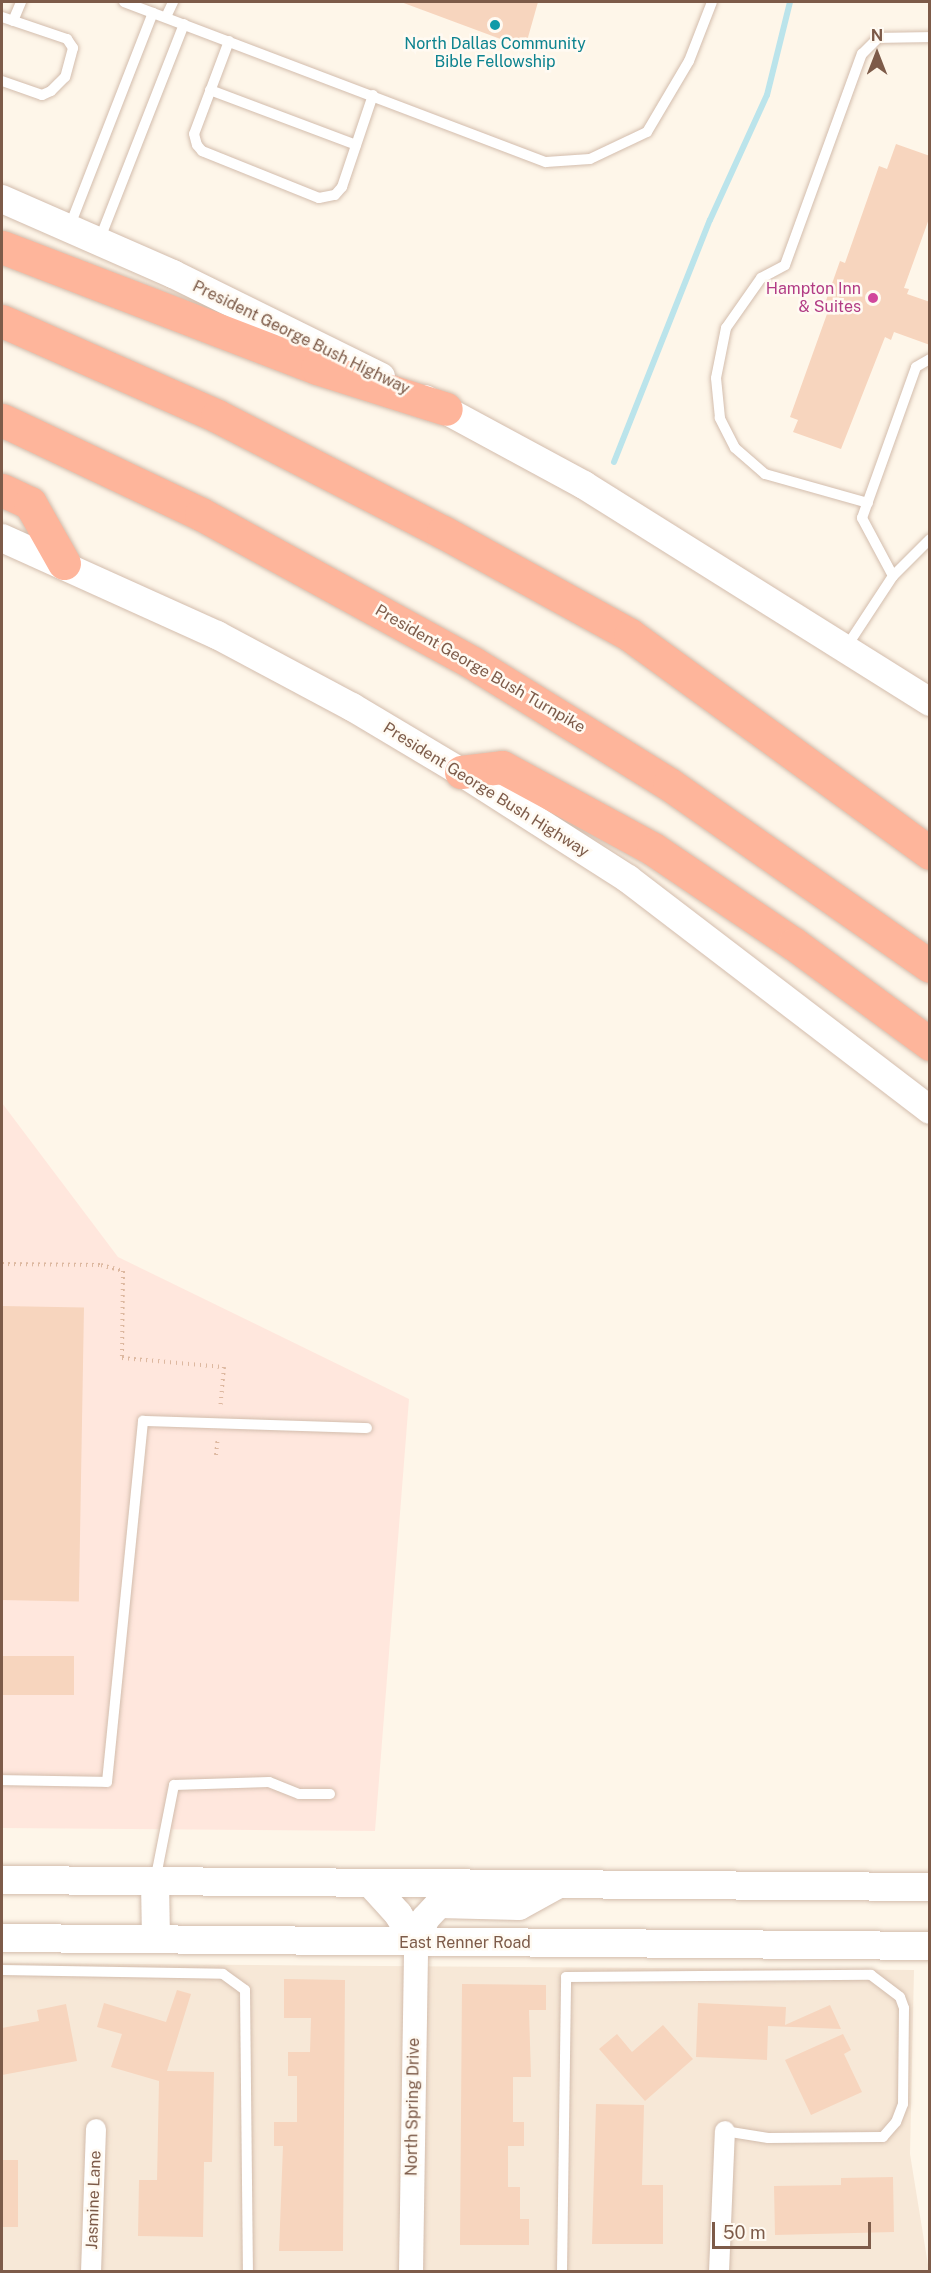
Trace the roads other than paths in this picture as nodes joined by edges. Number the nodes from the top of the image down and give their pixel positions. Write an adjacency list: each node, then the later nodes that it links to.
1 (21, 2): 8 (lane)
2 (124, 2): 5 (lane)
3 (172, 2): 7 (lane)
4 (708, 3): 14 (lane)
5 (153, 13): 7 (lane); 17 (lane)
6 (2, 17): 8 (lane)
7 (166, 17): 9 (lane)
8 (13, 21): 12 (lane)
9 (184, 24): 11 (lane); 18 (lane)
10 (930, 37): 25 (lane)
11 (229, 41): 13 (lane); 14 (lane)
12 (2, 81)
13 (210, 90): 15 (lane); 15 (lane)
14 (373, 95): 15 (lane)
15 (356, 145)
16 (2, 199): 17 (main road, President George Bush Highway)
17 (69, 228): 18 (main road, President George Bush Highway)
18 (99, 241): 22 (main road, President George Bush Highway)
19 (2, 247): 22 (highway)
20 (2, 321): 33 (highway)
21 (930, 359): 25 (lane)
22 (446, 409): 30 (main road, President George Bush Highway)
23 (2, 420): 34 (highway, President George Bush Turnpike)
24 (2, 490): 28 (highway)
25 (868, 503): 29 (lane)
26 (2, 538): 28 (main road, President George Bush Highway)
27 (930, 539): 29 (lane)
28 (64, 563): 32 (main road, President George Bush Highway)
29 (893, 576): 30 (lane)
30 (845, 649): 31 (main road, President George Bush Highway)
31 (930, 702)
32 (461, 772): 35 (highway); 36 (main road, President George Bush Highway)
33 (930, 853)
34 (930, 966)
35 (930, 1044)
36 (930, 1110)
37 (367, 1428): 38 (lane)
38 (2, 1780)
39 (330, 1794): 41 (lane)
40 (2, 1881): 41 (main road)
41 (155, 1881): 42 (main road); 45 (main road)
42 (370, 1883): 43 (main road); 47 (main road)
43 (559, 1884): 44 (main road); 47 (main road)
44 (930, 1887)
45 (156, 1937): 46 (main road, East Renner Road); 47 (main road, East Renner Road)
46 (2, 1938)
47 (416, 1943): 48 (main road, East Renner Road); 54 (street, North Spring Drive)
48 (930, 1946)
49 (2, 1970): 53 (lane)
50 (96, 2129): 52 (street, Jasmine Lane)
51 (725, 2131): 55 (lane); 56 (street)
52 (91, 2271)
53 (248, 2271)
54 (411, 2271)
55 (562, 2271)
56 (719, 2271)

